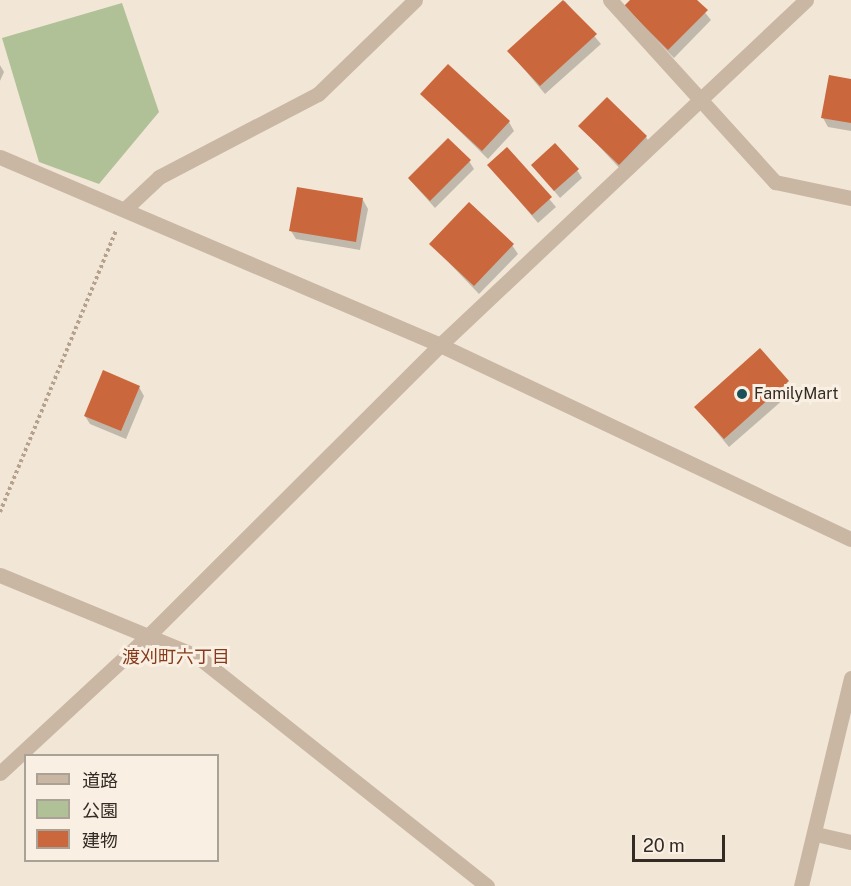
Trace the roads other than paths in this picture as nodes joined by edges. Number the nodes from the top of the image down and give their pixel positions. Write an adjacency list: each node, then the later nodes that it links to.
1 (415, 0): 7 (street)
2 (610, 0): 4 (street)
3 (806, 0): 4 (street)
4 (706, 100): 6 (street); 8 (street)
5 (0, 157): 7 (street)
6 (851, 198)
7 (126, 208): 8 (street)
8 (440, 345): 9 (street); 11 (street)
9 (851, 538)
10 (0, 575): 11 (street)
11 (149, 635): 13 (street); 16 (street)
12 (851, 678): 14 (street)
13 (0, 773)
14 (816, 834): 15 (street); 17 (street)
15 (851, 842)
16 (475, 883)
17 (801, 886)

